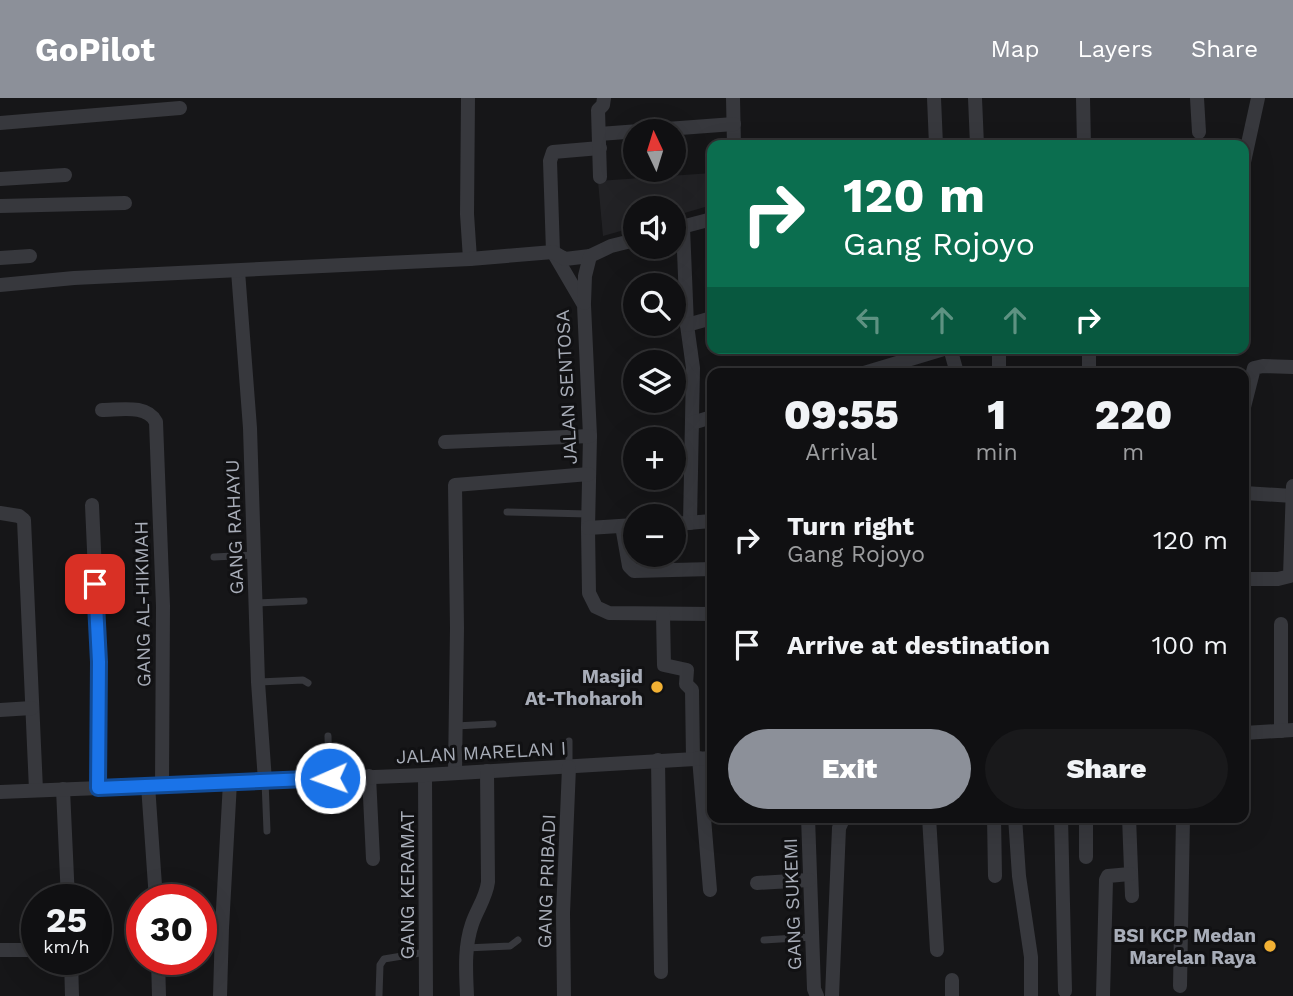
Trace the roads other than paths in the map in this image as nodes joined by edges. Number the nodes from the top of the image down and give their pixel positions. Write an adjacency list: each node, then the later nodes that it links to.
1 (468, 98): 31 (street)
2 (604, 98): 18 (street)
3 (733, 98): 11 (street)
4 (934, 98): 14 (street)
5 (975, 98): 15 (street)
6 (1083, 98): 16 (street)
7 (1197, 98): 12 (street)
8 (1258, 98): 17 (street)
9 (180, 108): 10 (street)
10 (0, 123)
11 (734, 124): 13 (street); 18 (street)
12 (1199, 132)
13 (734, 140)
14 (936, 140)
15 (977, 140)
16 (1084, 140)
17 (1249, 140)
18 (599, 141): 20 (street); 27 (street)
19 (65, 175): 21 (street)
20 (600, 177)
21 (0, 179)
22 (125, 203): 23 (street)
23 (0, 206)
24 (707, 220): 25 (street)
25 (686, 226)
26 (623, 243): 29 (street)
27 (553, 252): 29 (street); 31 (street); 35 (street, JALAN SENTOSA)
28 (30, 256): 30 (street)
29 (590, 256): 35 (street)
30 (0, 258)
31 (470, 259): 33 (street)
32 (682, 259): 37 (street)
33 (238, 271): 34 (street); 58 (street, GANG RAHAYU)
34 (0, 285)
35 (584, 305): 45 (street, JALAN SENTOSA)
36 (707, 319): 37 (street)
37 (687, 325): 44 (street)
38 (929, 354): 40 (street)
39 (1293, 367): 41 (street)
40 (881, 368)
41 (1249, 390)
42 (102, 410): 88 (street, GANG AL-HIKMAH)
43 (707, 418): 44 (street)
44 (692, 423): 56 (street)
45 (590, 436): 46 (street); 47 (street, JALAN SENTOSA)
46 (445, 442)
47 (589, 474): 53 (street, JALAN SENTOSA); 73 (street)
48 (1249, 493): 49 (street)
49 (1293, 493): 62 (street)
50 (92, 505): 89 (street)
51 (508, 512): 53 (lane)
52 (0, 513): 70 (street)
53 (588, 521): 57 (street); 66 (street, JALAN SENTOSA)
54 (707, 521): 56 (street)
55 (686, 523): 56 (street)
56 (690, 523)
57 (623, 524)
58 (254, 555): 59 (lane); 64 (street, GANG RAHAYU)
59 (214, 558)
60 (631, 567): 61 (street)
61 (707, 569)
62 (1249, 579)
63 (304, 601): 64 (lane)
64 (256, 603): 68 (street, GANG RAHAYU)
65 (707, 614): 66 (street)
66 (663, 615): 78 (street)
67 (1280, 624): 74 (street)
68 (258, 682): 69 (lane); 86 (street, GANG RAHAYU)
69 (308, 683)
70 (32, 708): 71 (street); 91 (street)
71 (0, 710)
72 (494, 724): 73 (lane)
73 (455, 726): 82 (street)
74 (1287, 731): 75 (street)
75 (1249, 733)
76 (328, 736): 85 (lane)
77 (569, 741): 80 (lane)
78 (701, 758): 79 (street, JALAN MARELAN I); 111 (street)
79 (658, 760): 80 (street, JALAN MARELAN I); 123 (street)
80 (569, 766): 81 (street, JALAN MARELAN I); 136 (street, GANG PRIBADI)
81 (487, 771): 82 (street, JALAN MARELAN I); 118 (street)
82 (455, 772): 83 (street, JALAN MARELAN I)
83 (425, 775): 84 (street, JALAN MARELAN I); 122 (street, GANG KERAMAT)
84 (369, 776): 85 (street, JALAN MARELAN I); 104 (street)
85 (330, 778): 86 (street, JALAN MARELAN I)
86 (265, 781): 87 (street, JALAN MARELAN I); 102 (lane)
87 (230, 782): 88 (street, JALAN MARELAN I); 114 (street)
88 (155, 785): 89 (street, JALAN MARELAN I); 110 (street, GANG AL-HIKMAH)
89 (98, 788): 90 (street, JALAN MARELAN I)
90 (63, 789): 91 (street, JALAN MARELAN I); 109 (street)
91 (36, 790): 92 (street, JALAN MARELAN I)
92 (0, 792)
93 (808, 823): 107 (street, GANG SUKEMI)
94 (842, 823): 137 (street)
95 (929, 823): 121 (street)
96 (994, 823): 106 (street)
97 (1015, 823): 139 (street)
98 (1061, 823): 128 (street)
99 (1086, 823): 103 (street)
100 (1129, 823): 105 (street)
101 (1183, 823): 127 (street)
102 (267, 831)
103 (1086, 857)
104 (373, 859)
105 (1130, 874): 112 (street); 140 (street)
106 (995, 876)
107 (809, 880): 108 (street); 115 (street, GANG SUKEMI)
108 (757, 883)
109 (67, 884)
110 (156, 884)
111 (710, 890)
112 (1132, 896)
113 (217, 928): 114 (lane)
114 (222, 928): 133 (street)
115 (813, 937): 117 (lane); 129 (street, GANG SUKEMI)
116 (518, 940): 118 (lane)
117 (764, 940)
118 (465, 948): 135 (street)
119 (0, 950): 120 (street)
120 (21, 950)
121 (937, 950)
122 (426, 952): 130 (lane); 134 (street, GANG KERAMAT)
123 (661, 972)
124 (71, 975): 131 (street)
125 (158, 975): 132 (street)
126 (952, 980): 138 (street)
127 (1180, 986)
128 (1065, 991)
129 (816, 992)
130 (379, 995)
131 (72, 996)
132 (159, 996)
133 (220, 996)
134 (426, 996)
135 (467, 996)
136 (564, 996)
137 (832, 996)
138 (952, 996)
139 (1031, 996)
140 (1103, 996)

